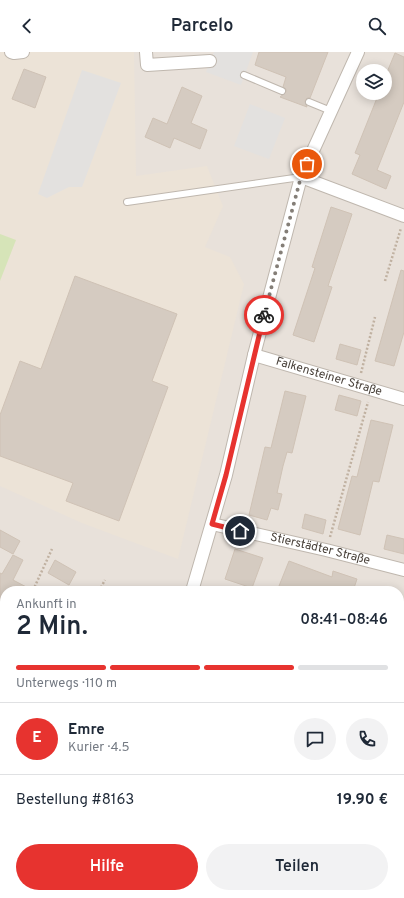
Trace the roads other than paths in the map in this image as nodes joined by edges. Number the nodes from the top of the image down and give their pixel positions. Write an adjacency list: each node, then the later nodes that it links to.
1 (11, 52): 2 (street)
2 (23, 52)
3 (146, 52): 5 (street)
4 (358, 52): 9 (street)
5 (210, 61)
6 (244, 75): 7 (lane)
7 (282, 91)
8 (309, 102): 9 (lane)
9 (331, 111): 10 (street)
10 (301, 177): 11 (lane); 12 (street); 13 (street)
11 (127, 202)
12 (403, 221)
13 (254, 355): 14 (street, Falkensteiner Straße); 15 (street)
14 (404, 399)
15 (212, 524): 16 (street, Stierstädter Straße); 17 (street)
16 (404, 570)
17 (193, 586)

